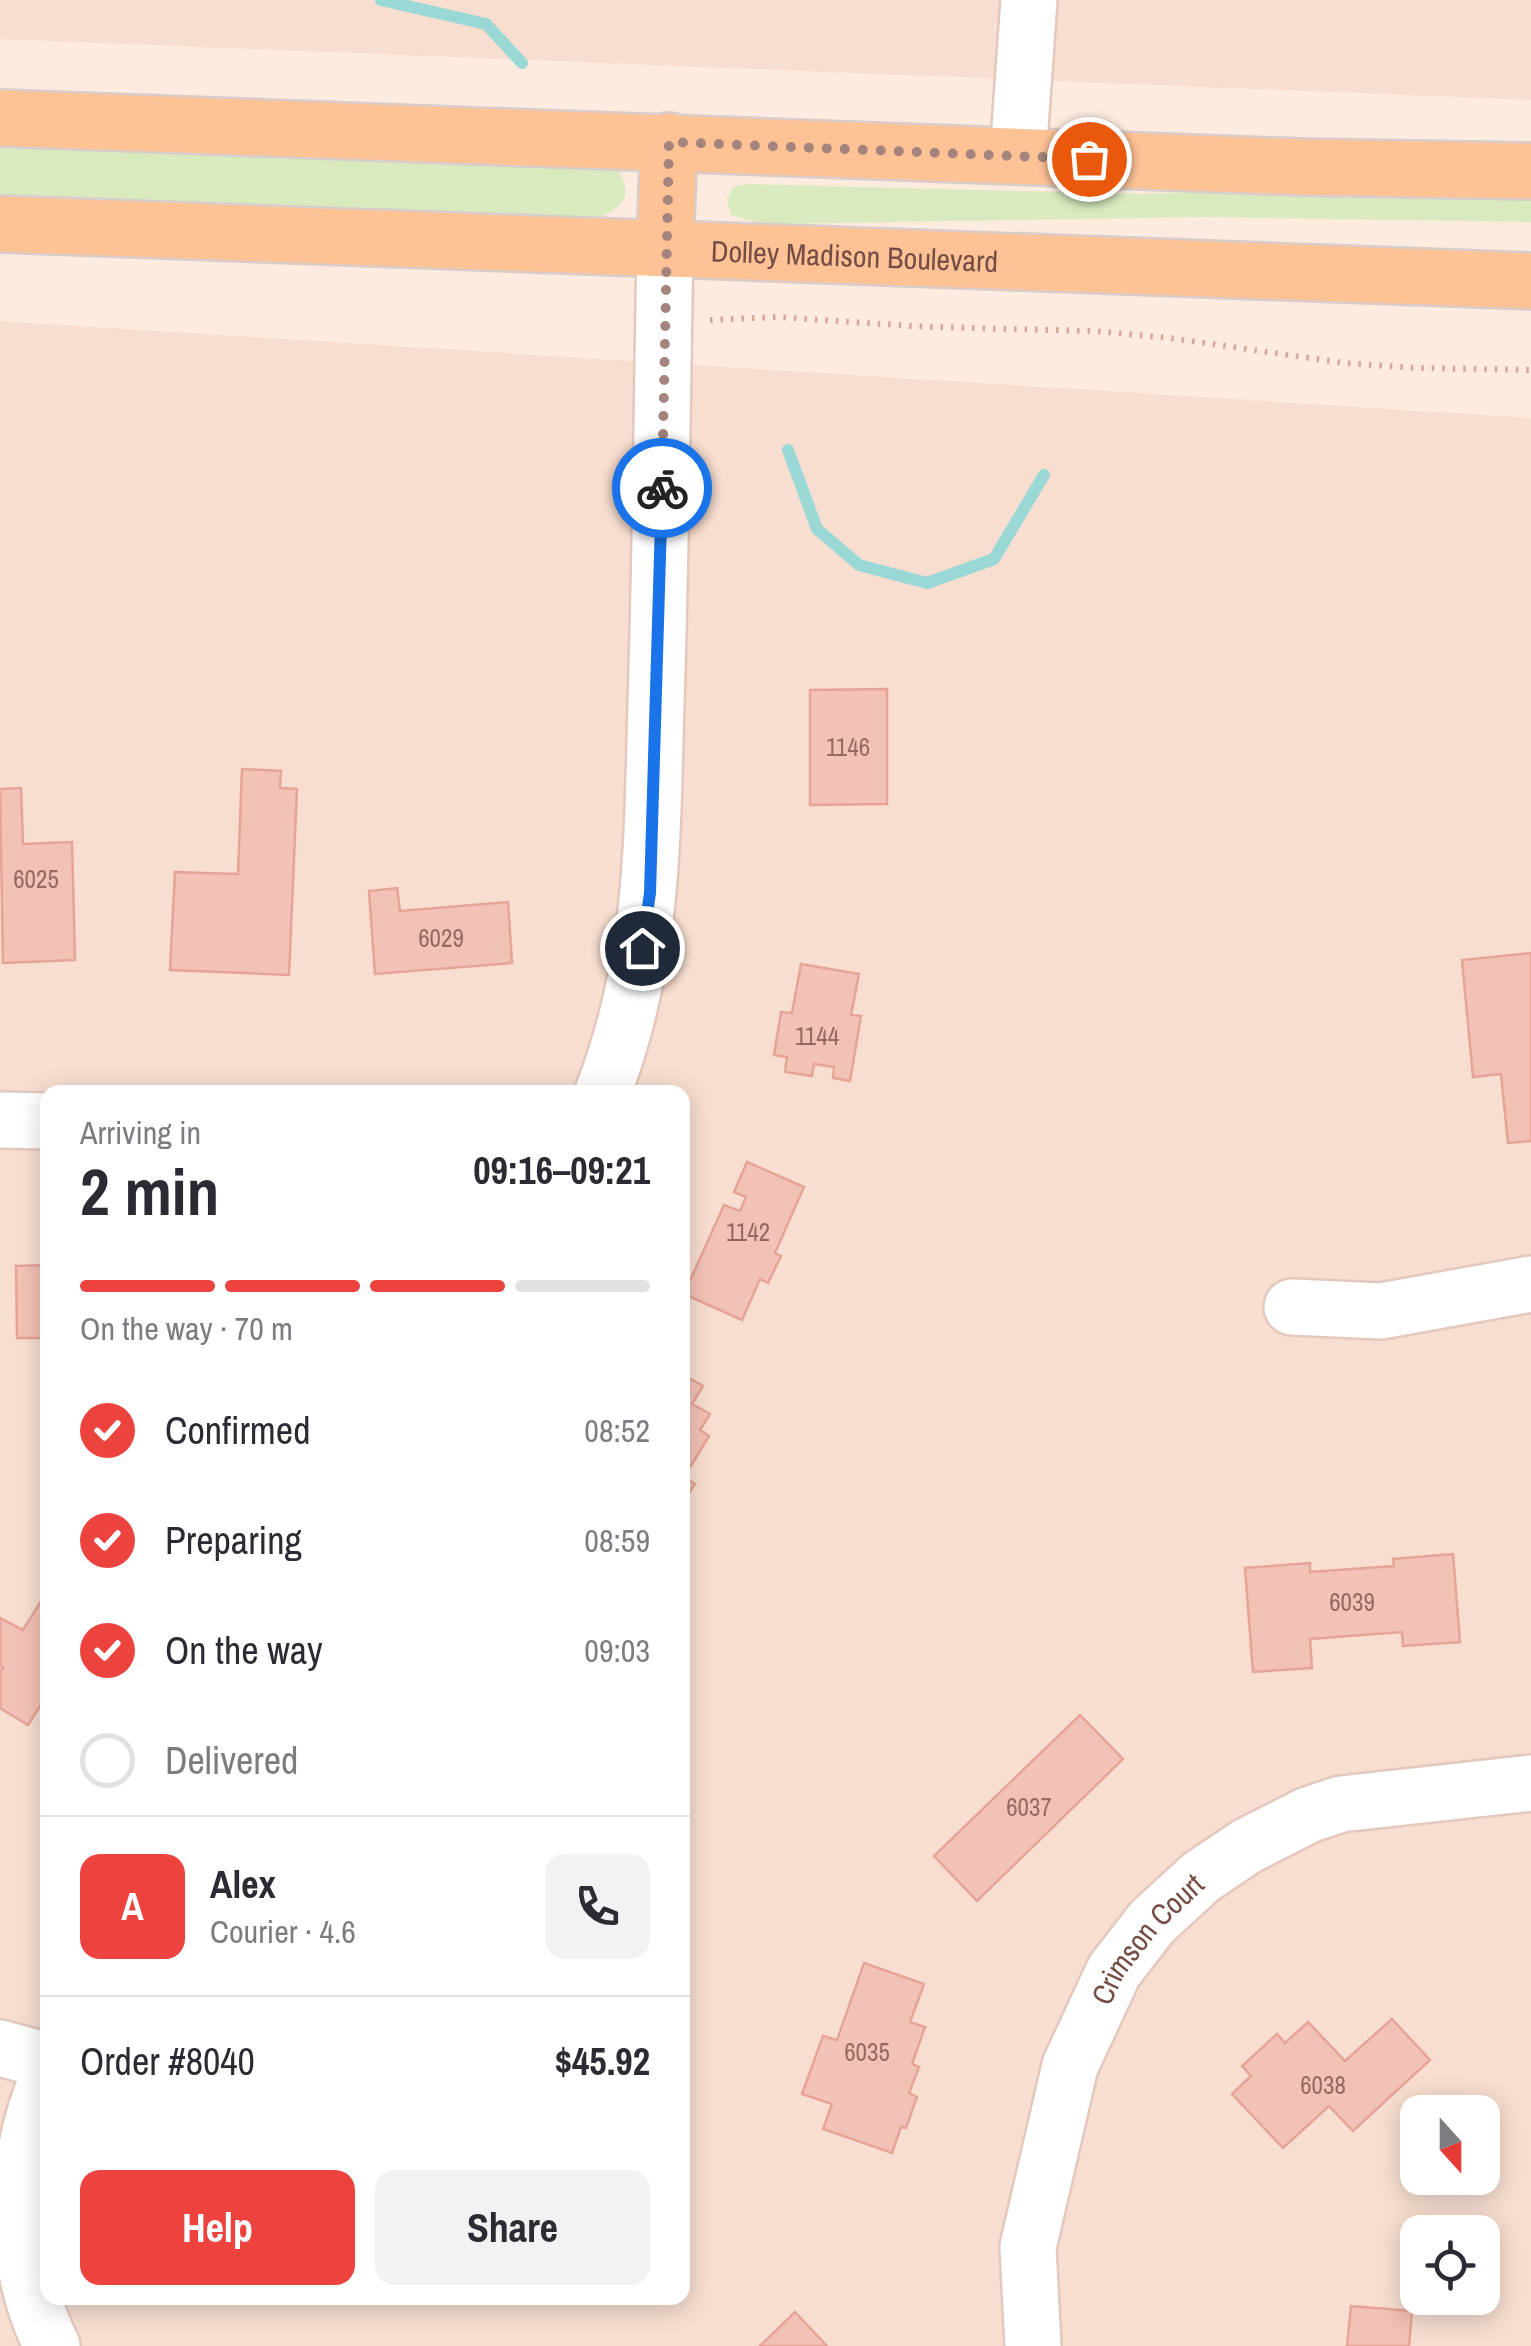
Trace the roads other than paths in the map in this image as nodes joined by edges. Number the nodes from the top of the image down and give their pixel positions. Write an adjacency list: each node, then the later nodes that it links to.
1 (1029, 0): 4 (street)
2 (0, 118): 3 (main road)
3 (669, 142): 4 (main road); 7 (main road)
4 (1018, 156): 5 (main road)
5 (1531, 170)
6 (0, 224): 7 (main road, Dolley Madison Boulevard)
7 (665, 247): 8 (main road, Dolley Madison Boulevard); 9 (street)
8 (1531, 281)
9 (606, 1085)
10 (0, 1120): 11 (street)
11 (40, 1121)
12 (1531, 1284): 13 (street)
13 (1292, 1306)
14 (1531, 1782): 20 (street, Crimson Court)
15 (0, 2048): 16 (street)
16 (40, 2059)
17 (40, 2095): 18 (street)
18 (13, 2256): 19 (street)
19 (52, 2346)
20 (1033, 2346)

